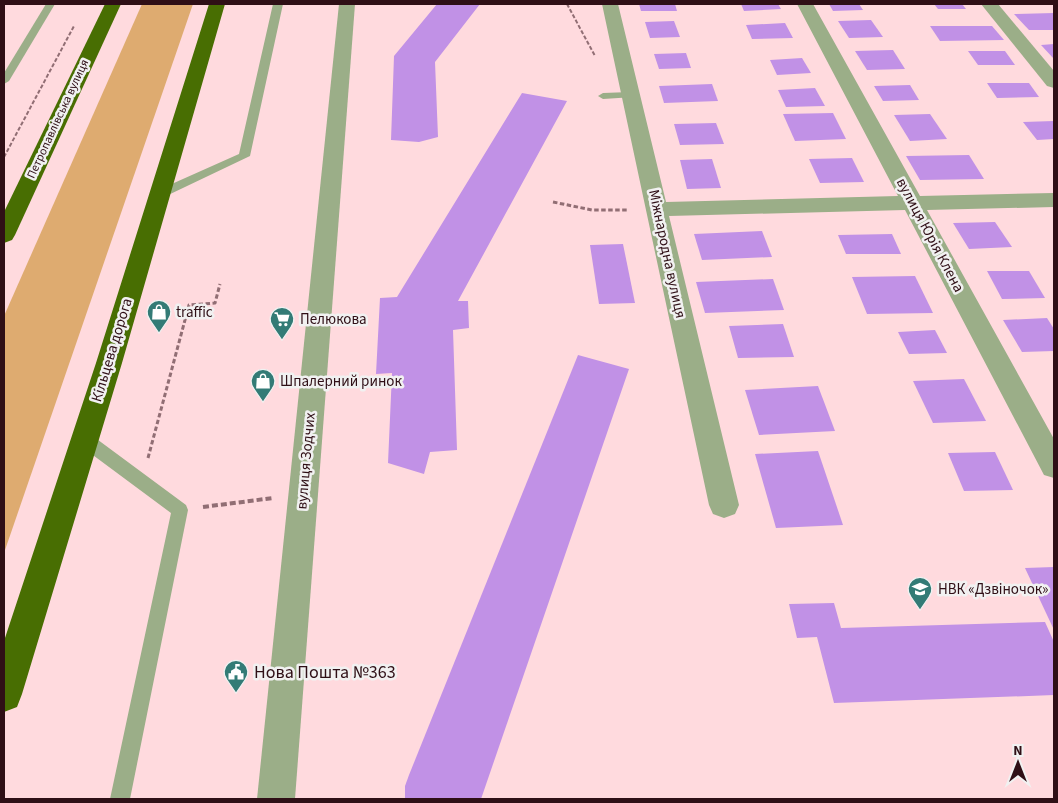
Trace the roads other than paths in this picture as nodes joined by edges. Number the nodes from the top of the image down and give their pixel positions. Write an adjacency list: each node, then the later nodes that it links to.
1 (50, 4): 9 (lane)
2 (114, 4): 16 (highway, Петропавлівська вулиця)
3 (217, 4): 13 (highway, Кільцева дорога)
4 (278, 4): 13 (lane)
5 (347, 4): 24 (street, вулиця Зодчих)
6 (610, 4): 11 (street, Міжнародна вулиця)
7 (805, 4): 15 (street, вулиця Юрія Клена)
8 (989, 4): 10 (street)
9 (4, 81)
10 (1054, 82)
11 (630, 95): 12 (lane); 17 (street, Міжнародна вулиця)
12 (603, 96)
13 (160, 194): 19 (highway, Кільцева дорога)
14 (1054, 200): 15 (street)
15 (913, 203): 17 (street); 20 (street, вулиця Юрія Клена)
16 (10, 208): 18 (highway, Петропавлівська вулиця)
17 (657, 209): 21 (street, Міжнародна вулиця)
18 (4, 235)
19 (84, 439): 22 (highway, Кільцева дорога); 23 (lane)
20 (1054, 466)
21 (724, 505)
22 (4, 694)
23 (120, 799)
24 (276, 799)

